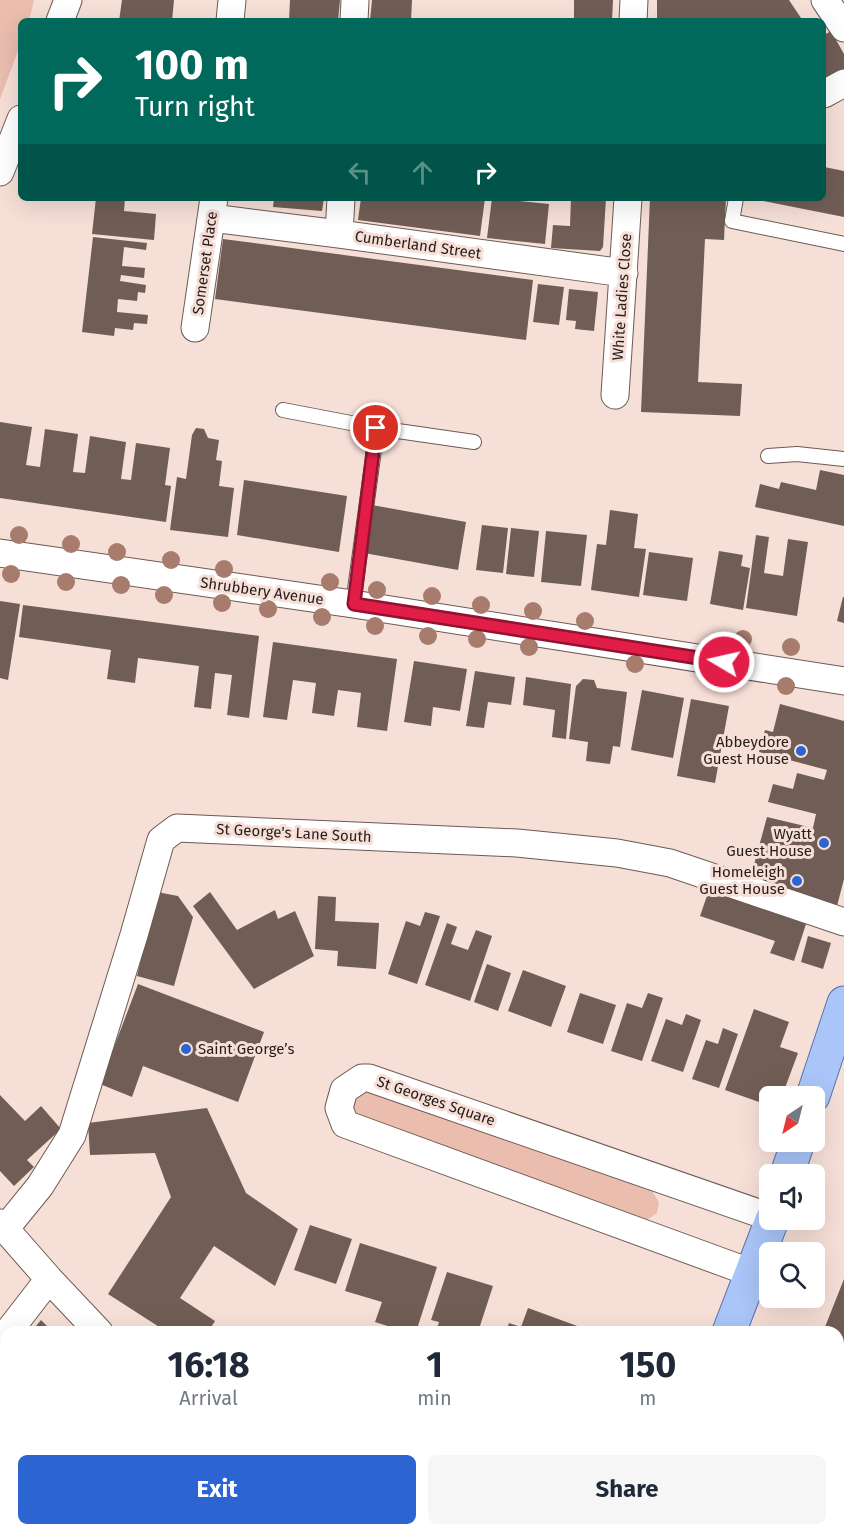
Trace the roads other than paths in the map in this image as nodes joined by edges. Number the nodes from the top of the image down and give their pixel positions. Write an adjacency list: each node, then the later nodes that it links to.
1 (68, 0): 6 (street)
2 (232, 0): 7 (street)
3 (355, 0): 8 (street)
4 (634, 0): 9 (street)
5 (825, 0): 10 (street)
6 (61, 18)
7 (230, 18)
8 (354, 18)
9 (633, 18)
10 (844, 28)
11 (844, 83): 12 (street)
12 (826, 93)
13 (18, 127): 14 (street)
14 (0, 172)
15 (341, 201): 19 (street)
16 (628, 201): 21 (street, White Ladies Close)
17 (735, 201): 20 (lane)
18 (213, 208): 19 (street, Cumberland Street); 22 (street, Somerset Place)
19 (339, 234): 21 (street, Cumberland Street)
20 (844, 244)
21 (624, 273): 23 (street, White Ladies Close)
22 (195, 328)
23 (615, 395)
24 (283, 410): 25 (lane)
25 (376, 428): 26 (lane); 30 (lane)
26 (474, 442)
27 (768, 456): 28 (lane)
28 (844, 459)
29 (0, 554): 30 (street, Shrubbery Avenue)
30 (354, 604): 31 (street, Shrubbery Avenue)
31 (844, 681)
32 (844, 922): 36 (street, St George's Lane South)
33 (844, 1003): 34 (main road)
34 (816, 1086)
35 (759, 1214): 38 (street, St Georges Square)
36 (2, 1226): 39 (street)
37 (767, 1230): 38 (main road)
38 (752, 1273): 42 (main road)
39 (49, 1279): 40 (street); 41 (street)
40 (12, 1326)
41 (93, 1326)
42 (731, 1326)

